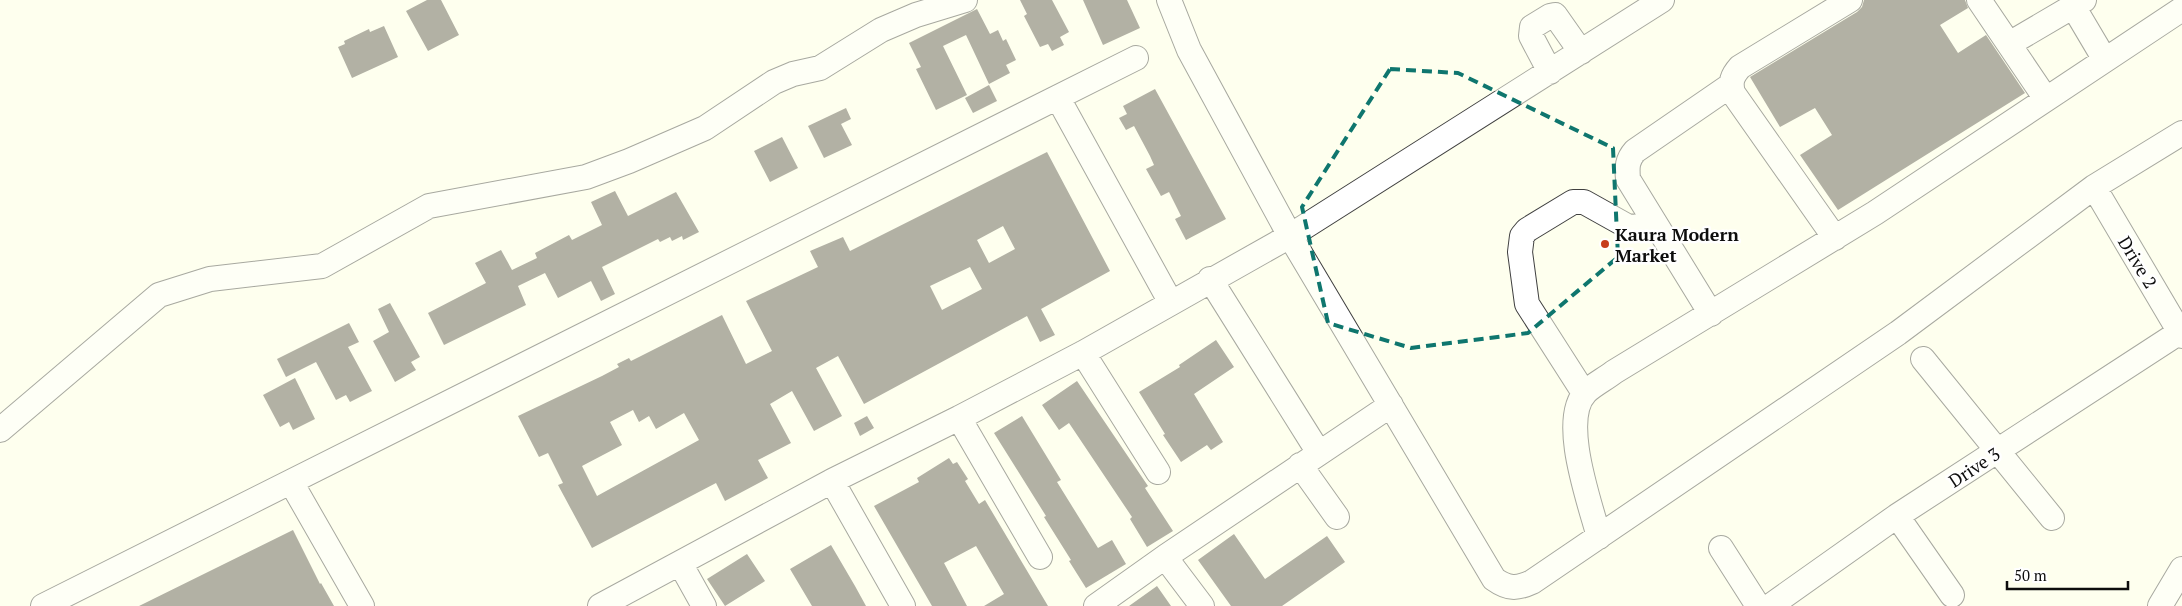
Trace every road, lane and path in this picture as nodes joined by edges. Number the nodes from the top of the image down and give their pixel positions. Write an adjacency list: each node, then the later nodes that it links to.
1 (965, 0): 30 (street)
2 (1169, 0): 19 (street)
3 (1662, 0): 9 (street)
4 (1850, 0): 13 (street)
5 (1979, 0): 8 (street)
6 (2078, 3): 8 (street); 11 (street)
7 (2182, 9): 11 (street)
8 (2009, 44): 15 (street)
9 (1581, 52): 12 (street); 12 (street)
10 (1136, 58): 14 (street)
11 (2105, 60): 15 (street)
12 (1550, 72): 19 (street)
13 (1731, 85): 18 (street); 20 (street)
14 (1058, 98): 22 (street); 35 (street)
15 (2046, 100): 20 (street)
16 (2182, 133): 17 (street)
17 (2094, 187): 24 (street, Drive 2); 39 (street)
18 (1654, 222): 23 (street); 27 (street)
19 (1290, 236): 21 (street); 28 (street)
20 (1835, 238): 23 (street)
21 (1210, 280): 22 (street); 32 (street)
22 (1171, 302): 25 (street)
23 (1710, 314): 27 (street)
24 (2181, 334): 31 (street, Drive 3)
25 (1084, 352): 29 (street); 33 (street)
26 (1923, 360): 31 (street)
27 (1584, 393): 39 (street)
28 (1391, 405): 32 (street); 39 (street)
29 (959, 418): 34 (street); 41 (street)
30 (0, 430)
31 (1999, 452): 36 (street, Drive 3); 38 (street)
32 (1310, 459): 37 (street); 42 (street)
33 (1158, 472)
34 (832, 481): 43 (street); 50 (street)
35 (291, 482): 46 (street); 47 (street)
36 (1897, 516): 45 (street); 54 (street, Drive 3)
37 (1338, 517)
38 (2052, 518)
39 (1598, 537)
40 (1720, 548): 53 (street)
41 (1040, 557)
42 (1165, 557): 51 (street); 52 (street)
43 (680, 563): 48 (street); 49 (street)
44 (2182, 569): 55 (street)
45 (1952, 596)
46 (44, 606)
47 (362, 606)
48 (600, 606)
49 (704, 606)
50 (903, 606)
51 (1096, 606)
52 (1202, 606)
53 (1758, 606)
54 (1770, 606)
55 (2160, 606)

